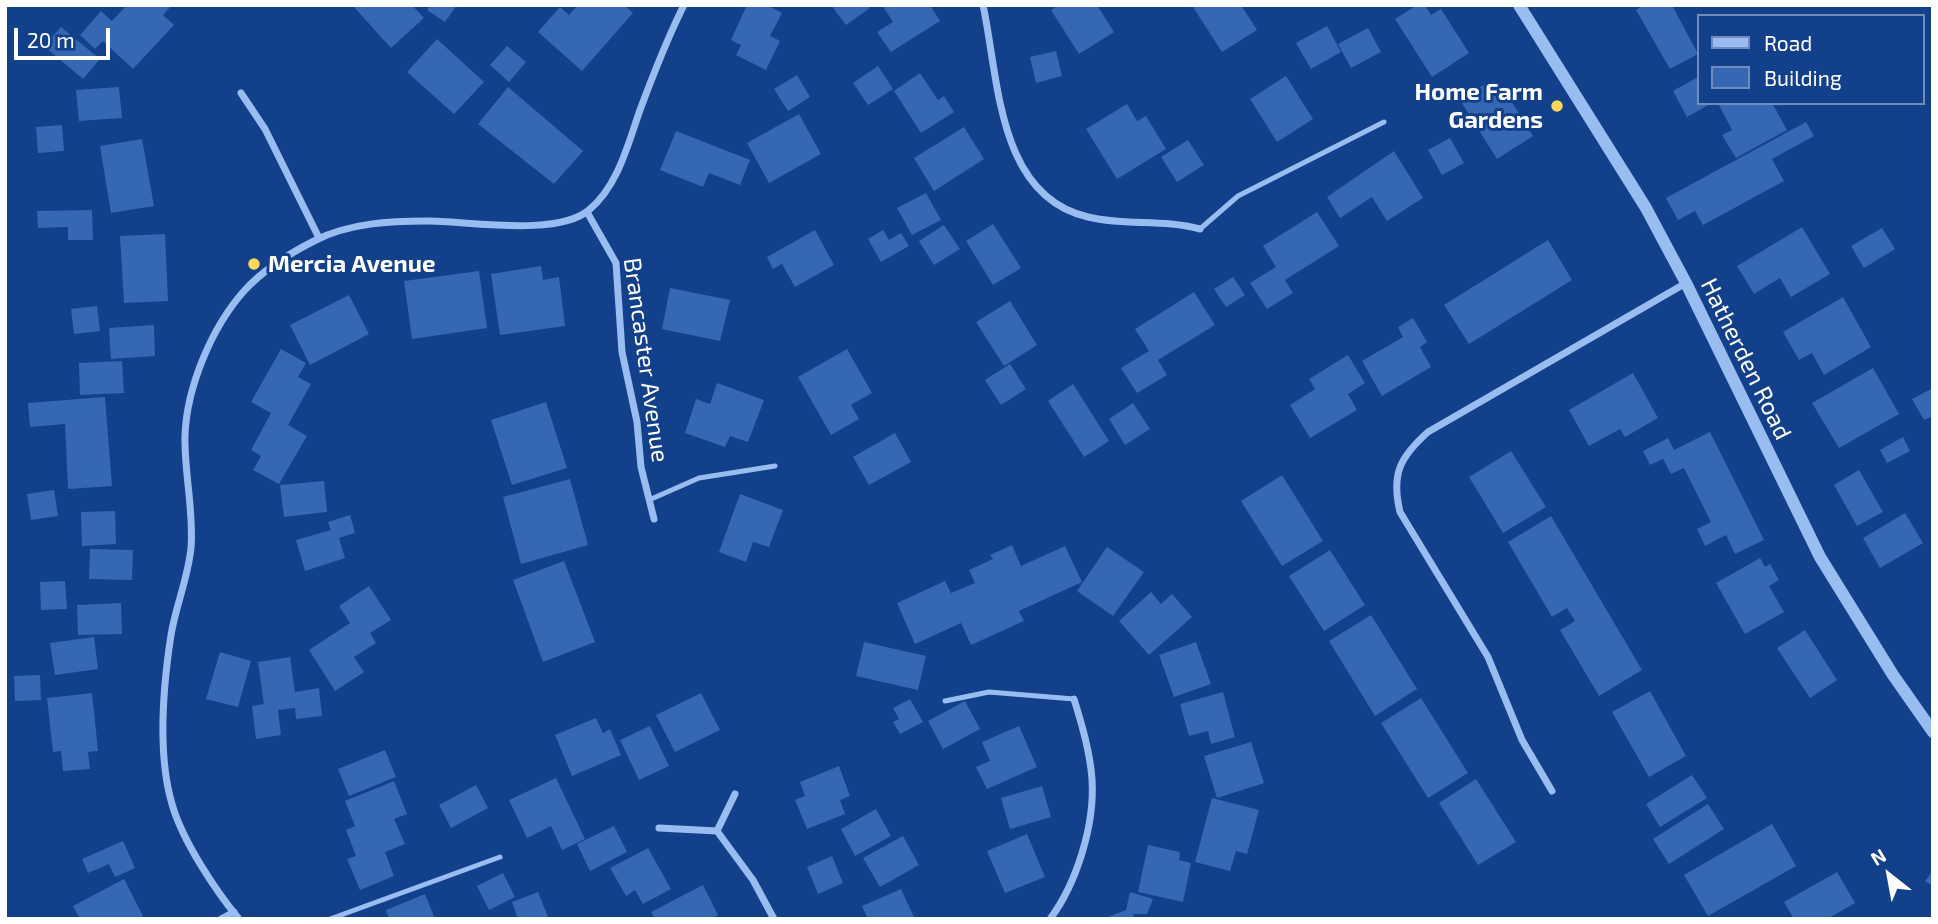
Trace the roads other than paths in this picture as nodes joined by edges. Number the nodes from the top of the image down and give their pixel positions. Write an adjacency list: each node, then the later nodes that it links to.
1 (684, 5): 6 (street)
2 (984, 5): 7 (street)
3 (1519, 5): 9 (street, Hatherden Road)
4 (241, 93): 8 (street)
5 (1384, 122): 7 (lane)
6 (587, 212): 8 (street); 11 (street, Brancaster Avenue)
7 (1200, 229)
8 (319, 239): 21 (street)
9 (1686, 283): 15 (street, Hatherden Road); 16 (street)
10 (775, 466): 11 (lane)
11 (649, 500): 12 (street, Brancaster Avenue)
12 (654, 519)
13 (1074, 699): 14 (lane); 25 (street)
14 (944, 701)
15 (1933, 732)
16 (1552, 791)
17 (735, 794): 19 (street)
18 (659, 828): 19 (street)
19 (717, 831): 24 (street)
20 (500, 857): 23 (lane)
21 (236, 916): 22 (street)
22 (221, 919)
23 (330, 919)
24 (774, 919)
25 (1050, 919)

